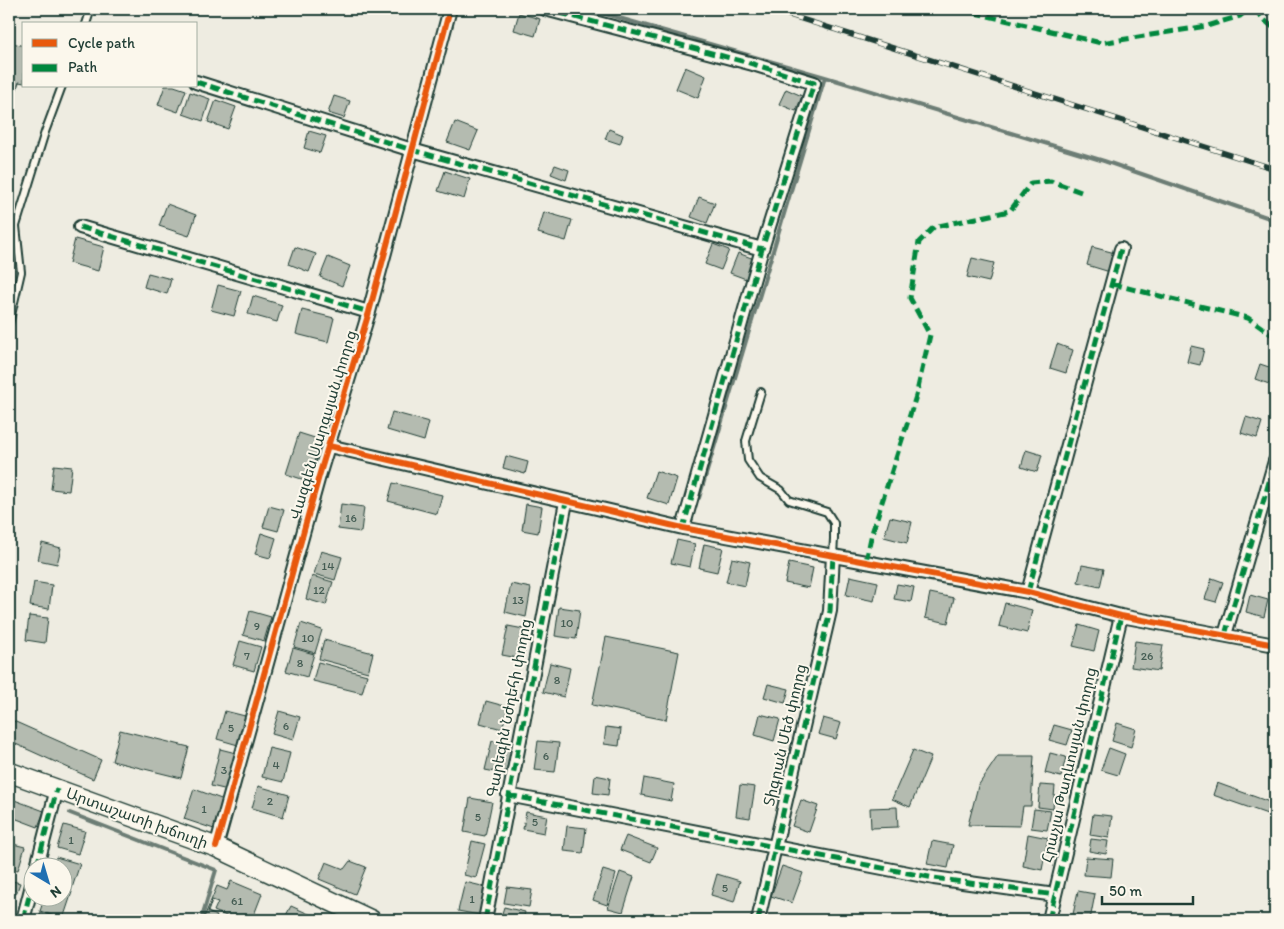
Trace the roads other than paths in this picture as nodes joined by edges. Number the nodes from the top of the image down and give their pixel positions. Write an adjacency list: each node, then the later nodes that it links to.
1 (91, 9): 4 (lane)
2 (450, 9): 7 (street, Վազգեն Սարգսյան փողոց)
3 (545, 9): 11 (street)
4 (87, 22)
5 (198, 83): 7 (street)
6 (61, 88): 9 (lane)
7 (412, 150): 11 (street); 13 (street, Վազգեն Սարգսյան փողոց)
8 (9, 223): 9 (lane)
9 (16, 226): 14 (lane)
10 (80, 227): 13 (street)
11 (762, 249): 19 (street)
12 (1121, 249): 21 (street)
13 (369, 312): 16 (street, Վազգեն Սարգսյան փողոց)
14 (9, 324)
15 (761, 392): 20 (lane)
16 (329, 446): 18 (street); 28 (street, Վազգեն Սարգսյան փողոց)
17 (1275, 461): 23 (street)
18 (566, 502): 19 (street); 27 (street, Գարեգին Նժդեհի փողոց)
19 (683, 528): 20 (street)
20 (833, 555): 21 (street); 29 (street, Տիգրան Մեծ փողոց)
21 (1028, 592): 22 (street)
22 (1121, 616): 23 (street); 31 (street, Հրաչյա Թադևոսյան փողոց)
23 (1225, 635): 24 (street)
24 (1275, 645)
25 (9, 772): 26 (main road, Արտաշատի խճուղի)
26 (57, 789): 28 (main road, Արտաշատի խճուղի); 30 (street)
27 (508, 795): 29 (street); 35 (street, Գարեգին Նժդեհի փողոց)
28 (216, 846): 34 (main road, Արտաշատի խճուղի)
29 (776, 846): 31 (street); 36 (street, Տիգրան Մեծ փողոց)
30 (40, 856)
31 (1055, 895): 37 (street, Հրաչյա Թադևոսյան փողոց)
32 (27, 906): 33 (street)
33 (23, 920)
34 (371, 920)
35 (485, 920)
36 (758, 920)
37 (1049, 920)

